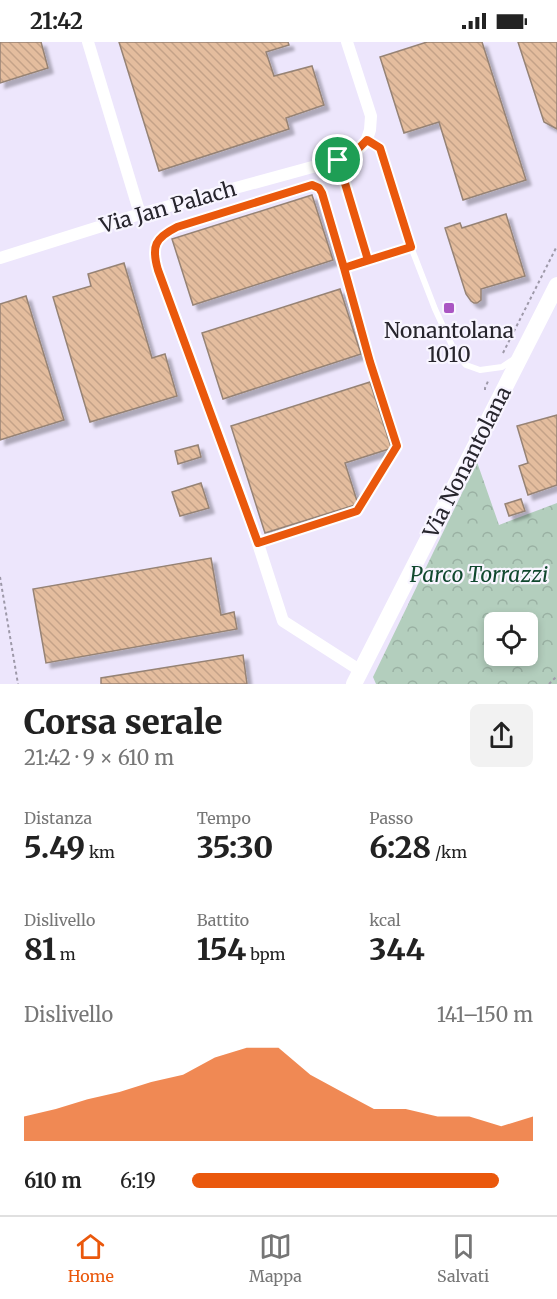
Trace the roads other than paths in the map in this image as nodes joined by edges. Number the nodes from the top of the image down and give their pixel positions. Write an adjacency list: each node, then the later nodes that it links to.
1 (87, 42): 5 (street)
2 (347, 42): 3 (street)
3 (367, 140): 4 (street, Via Jan Palach); 6 (lane)
4 (338, 160): 5 (street, Via Jan Palach); 8 (lane)
5 (140, 214): 7 (street, Via Jan Palach)
6 (411, 247): 8 (lane); 12 (lane)
7 (0, 258)
8 (368, 260): 9 (lane)
9 (344, 268): 10 (lane); 13 (lane)
10 (158, 270): 13 (street, Via Nonantolana)
11 (557, 285): 12 (main road, Via Nonantolana)
12 (522, 354): 14 (main road, Via Nonantolana)
13 (258, 543): 14 (street, Via Nonantolana)
14 (357, 678)

